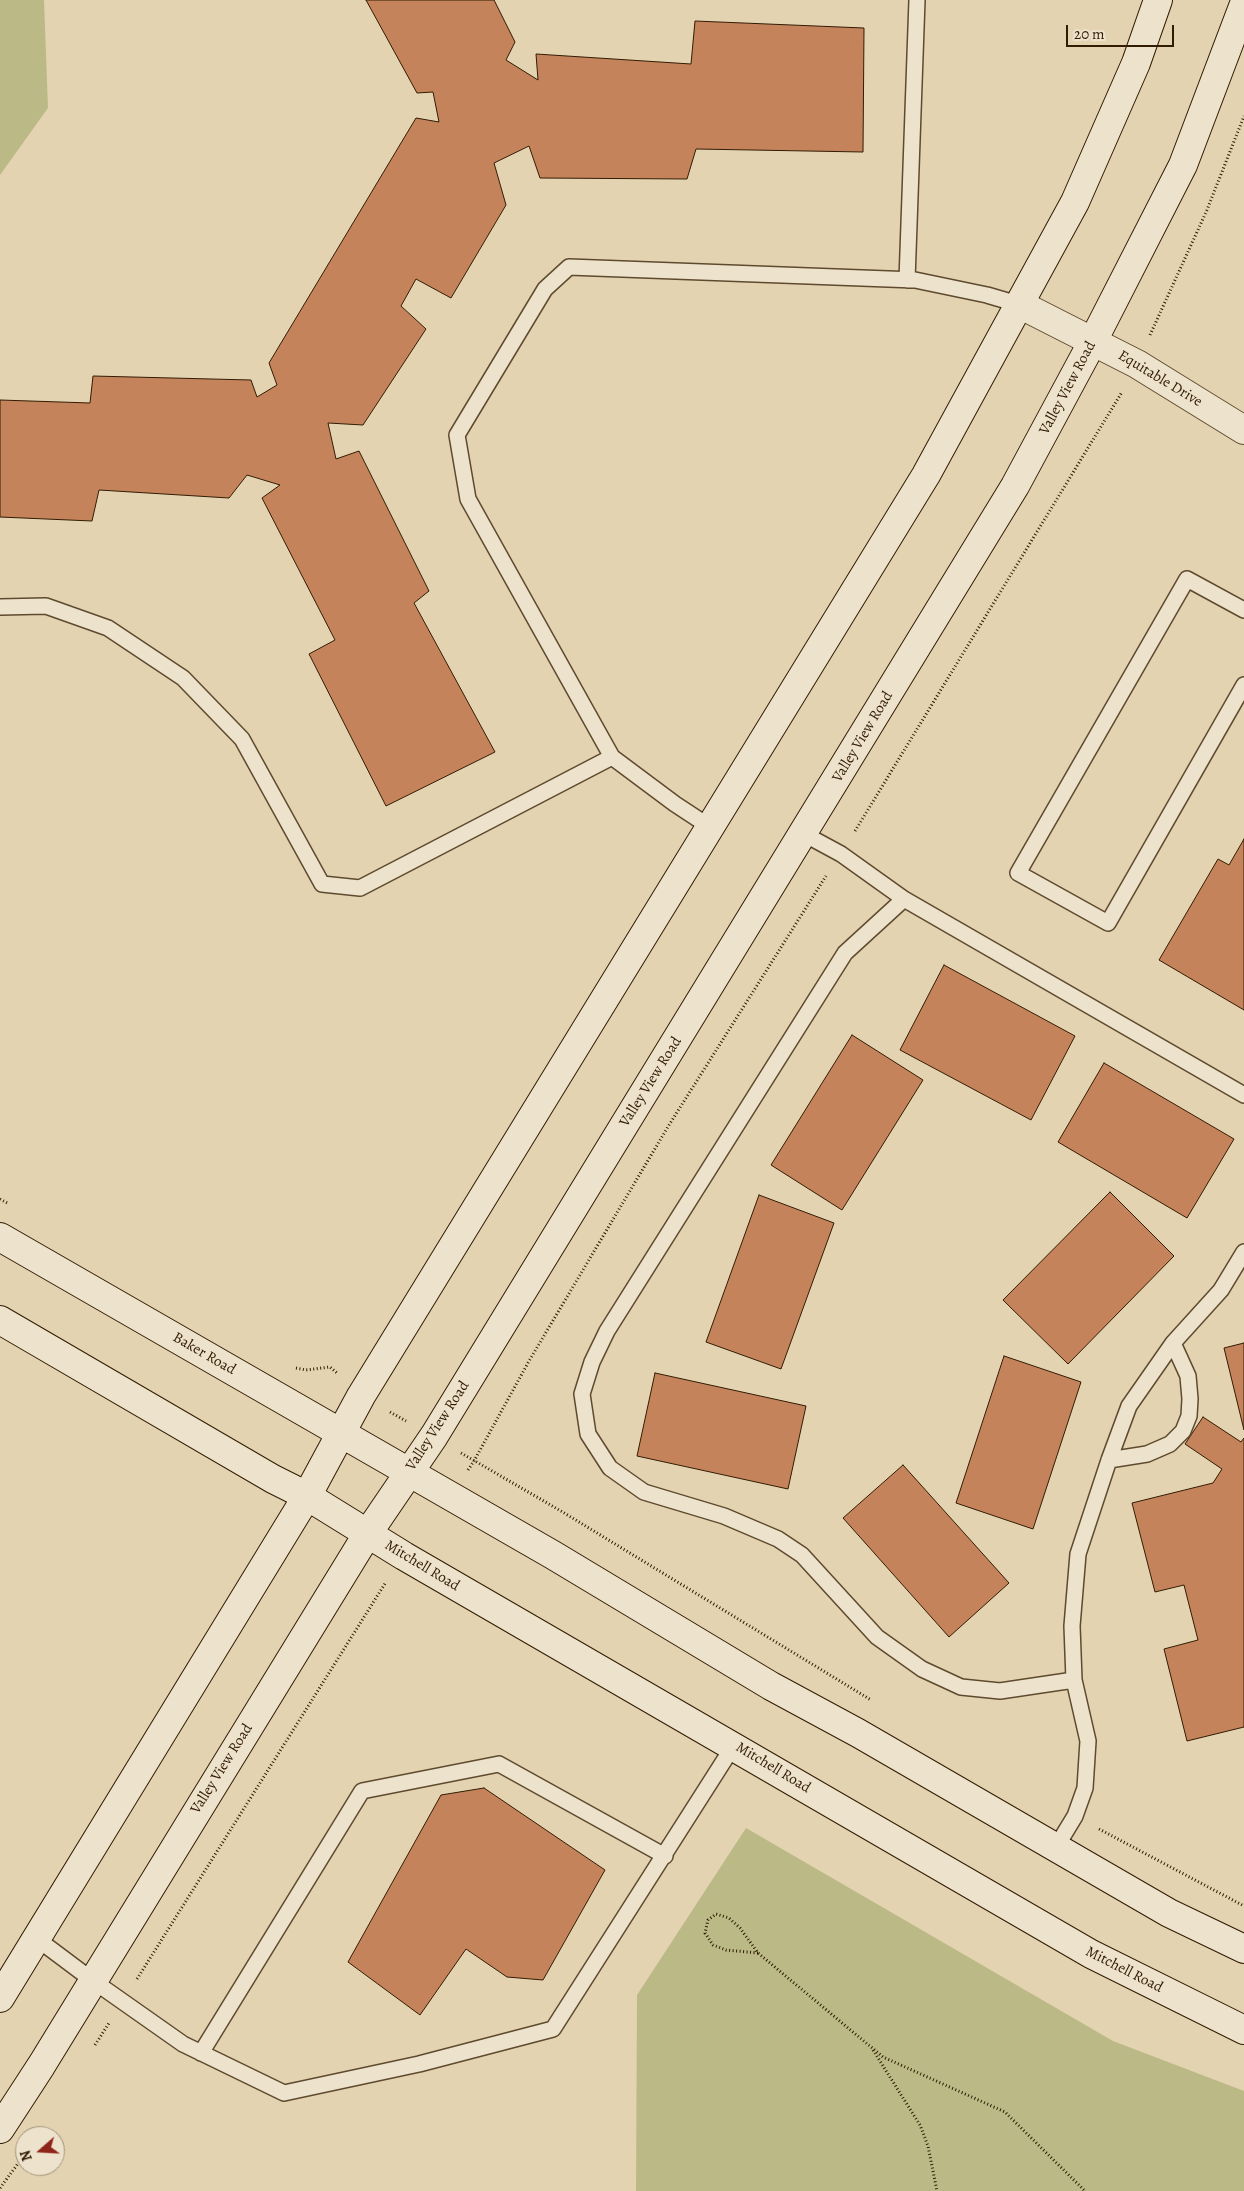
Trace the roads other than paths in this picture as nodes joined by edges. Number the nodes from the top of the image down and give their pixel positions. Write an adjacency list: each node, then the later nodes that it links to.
1 (917, 0): 4 (lane)
2 (1158, 0): 5 (main road)
3 (1244, 4): 6 (main road, Valley View Road)
4 (907, 280): 5 (lane); 11 (lane)
5 (1021, 305): 6 (main road, Equitable Drive); 12 (main road)
6 (1093, 341): 7 (main road, Equitable Drive); 13 (main road, Valley View Road)
7 (1244, 430)
8 (0, 608): 11 (lane)
9 (1244, 610): 10 (lane)
10 (1244, 685)
11 (612, 757): 12 (lane)
12 (710, 827): 20 (main road)
13 (804, 834): 14 (lane); 22 (main road, Valley View Road)
14 (904, 899): 15 (lane); 25 (lane)
15 (1244, 1095)
16 (0, 1237): 20 (main road, Baker Road)
17 (1244, 1252): 19 (lane)
18 (0, 1320): 23 (main road)
19 (1173, 1343): 21 (lane); 21 (lane)
20 (341, 1433): 22 (main road, Baker Road); 23 (main road)
21 (1109, 1460): 25 (lane)
22 (409, 1471): 24 (main road, Valley View Road); 27 (main road)
23 (307, 1496): 24 (main road, Mitchell Road); 29 (main road)
24 (368, 1533): 26 (main road, Mitchell Road); 31 (main road, Valley View Road)
25 (1074, 1680): 27 (lane)
26 (734, 1745): 28 (lane); 33 (main road, Mitchell Road)
27 (1055, 1849): 30 (main road)
28 (665, 1856): 34 (lane); 34 (lane)
29 (36, 1938): 31 (lane); 32 (main road)
30 (1244, 1949)
31 (92, 1980): 34 (lane); 35 (main road, Valley View Road)
32 (0, 1998)
33 (1244, 2030)
34 (201, 2053)
35 (0, 2129)

